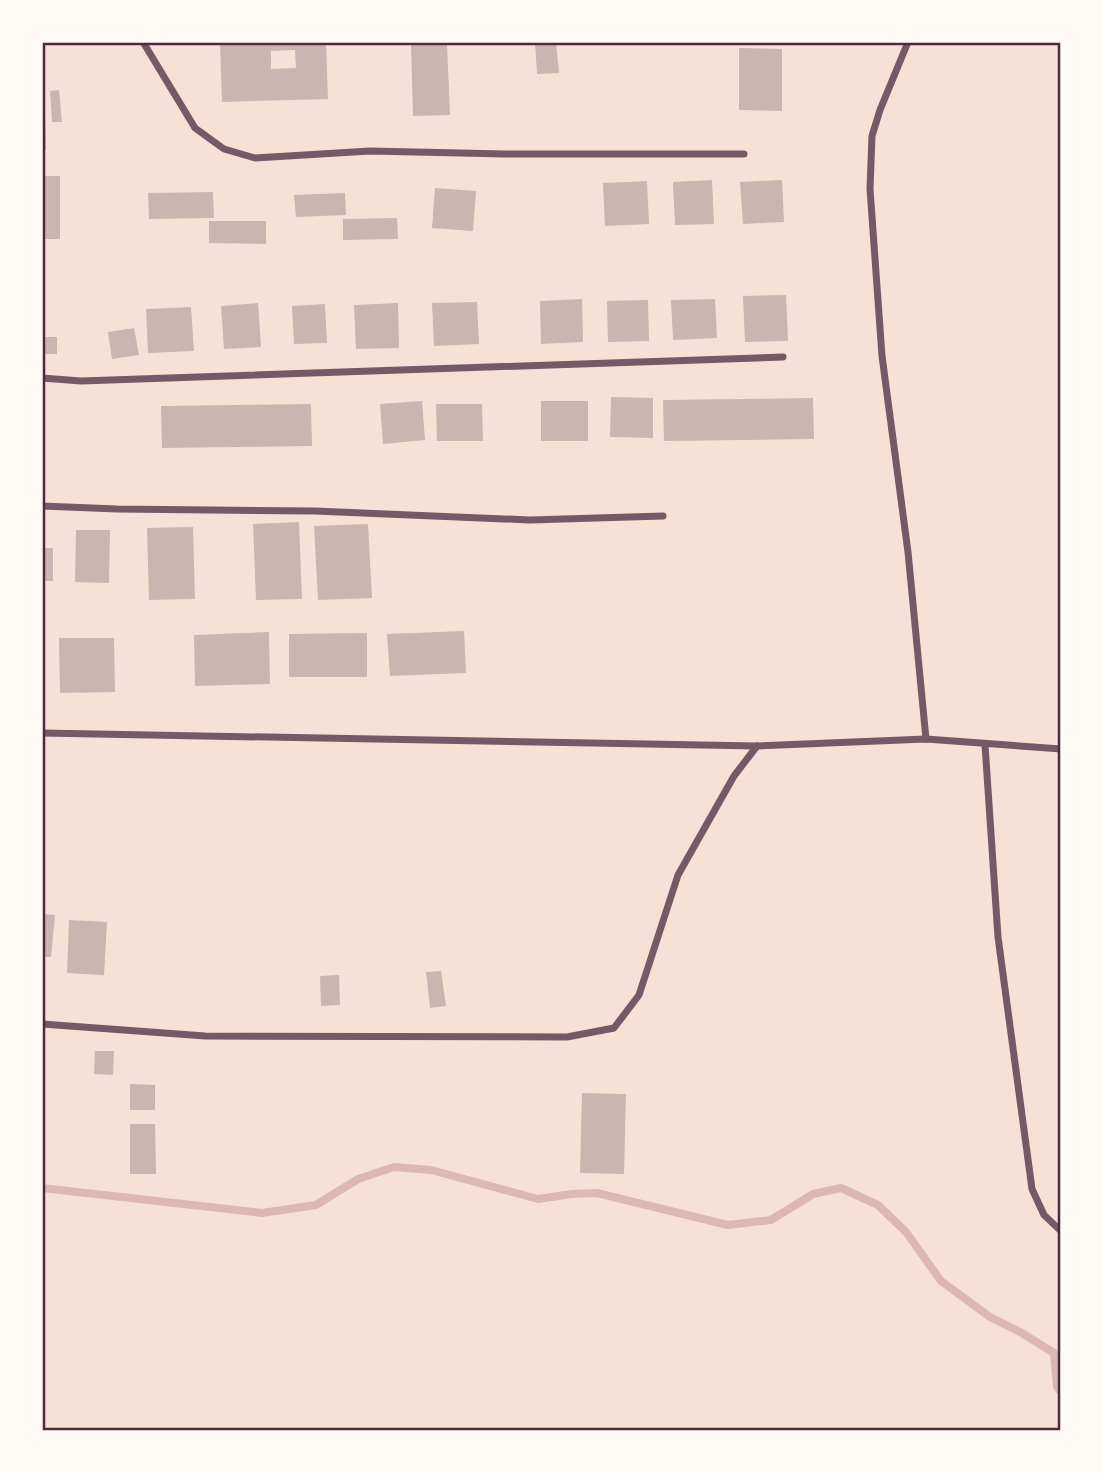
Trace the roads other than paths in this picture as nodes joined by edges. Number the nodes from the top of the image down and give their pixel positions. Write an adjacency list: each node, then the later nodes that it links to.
1 (143, 42): 3 (street)
2 (908, 42): 9 (street)
3 (744, 154)
4 (783, 357): 5 (street)
5 (42, 378)
6 (42, 506): 7 (street)
7 (663, 516)
8 (42, 733): 11 (street)
9 (926, 739): 10 (street); 11 (street)
10 (985, 745): 12 (street); 14 (street)
11 (757, 746): 13 (street)
12 (1061, 749)
13 (42, 1024)
14 (1061, 1231)

